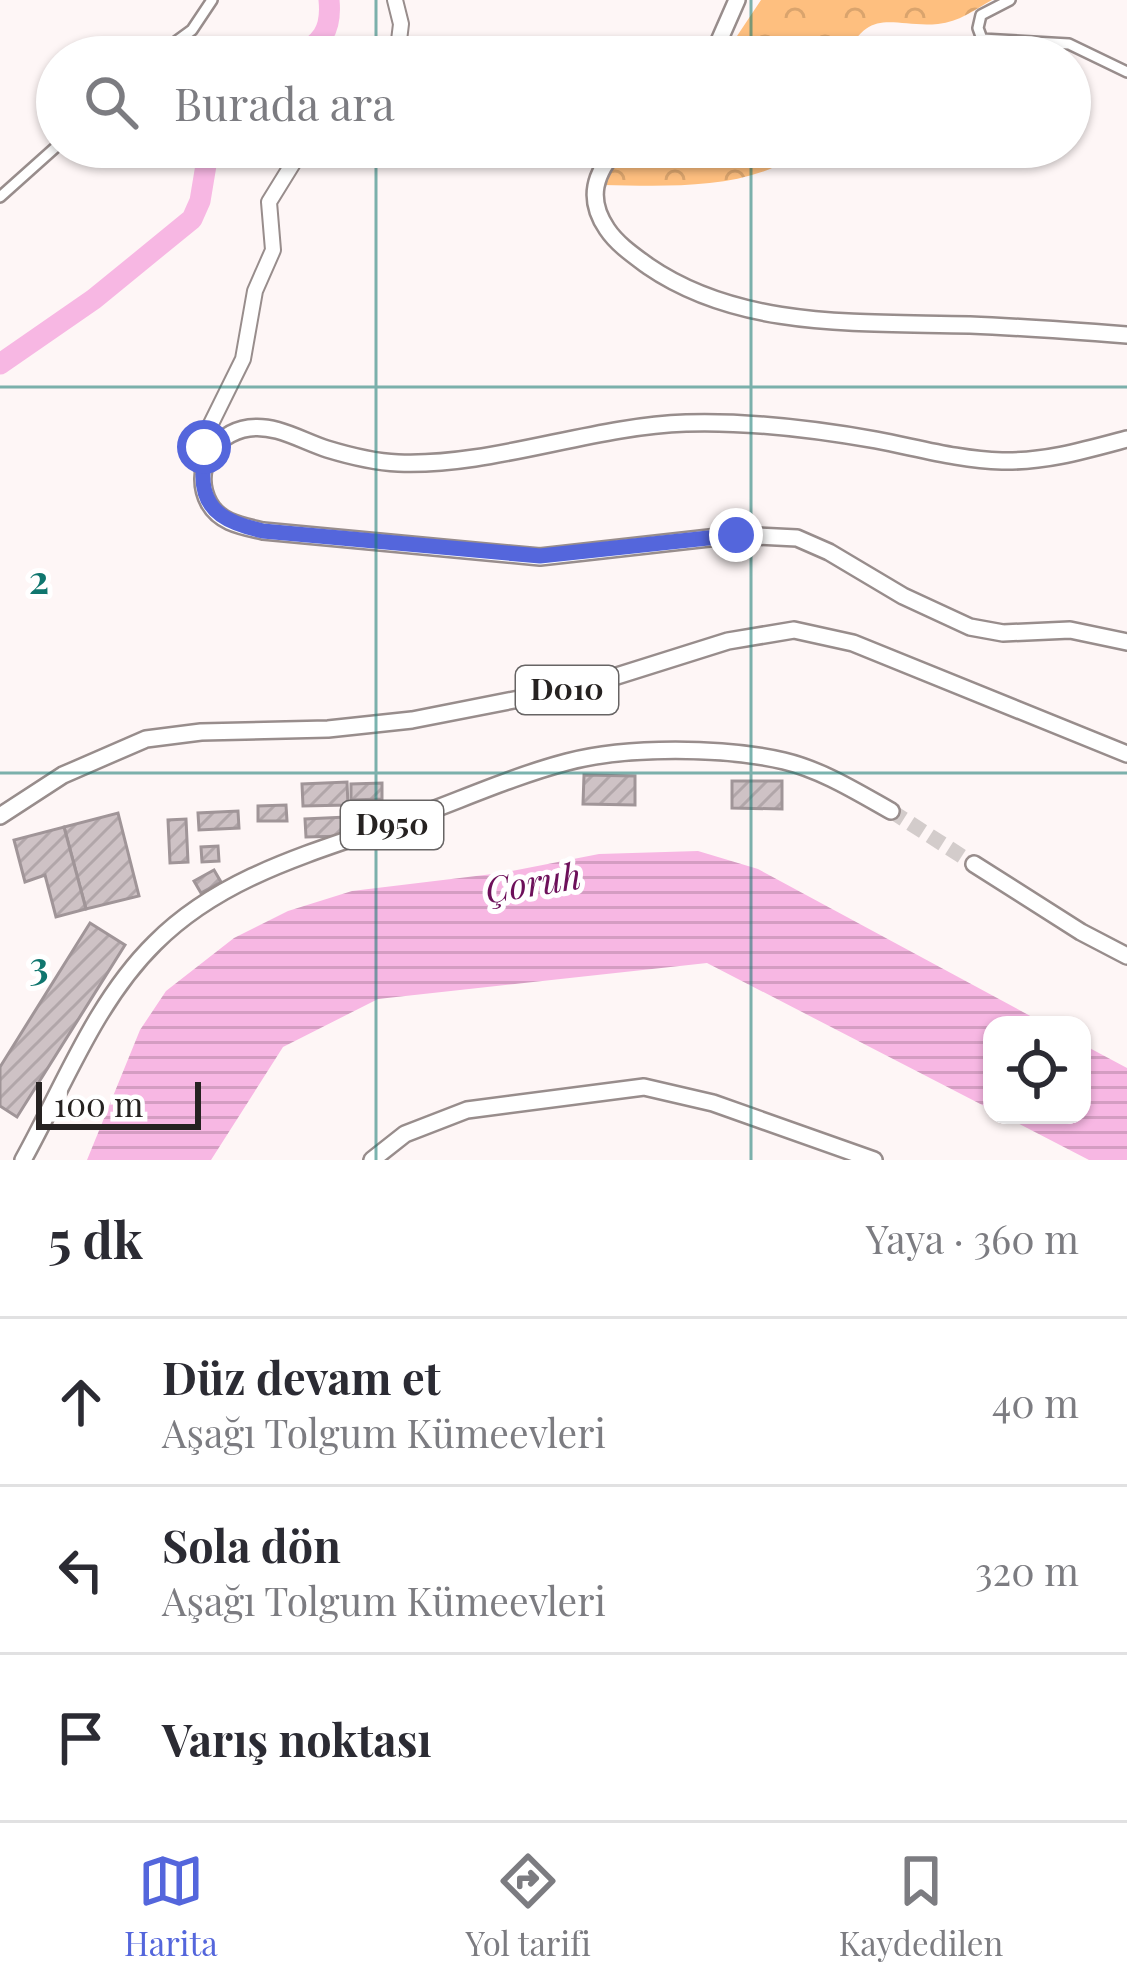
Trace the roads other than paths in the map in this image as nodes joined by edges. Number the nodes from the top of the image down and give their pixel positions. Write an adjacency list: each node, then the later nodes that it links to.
1 (212, 0): 5 (street)
2 (394, 0): 6 (street)
3 (736, 0): 7 (main road)
4 (1010, 0): 8 (street)
5 (184, 36)
6 (400, 36)
7 (721, 36)
8 (981, 36)
9 (1091, 55): 10 (street)
10 (1127, 72)
11 (36, 165): 14 (street)
12 (290, 168): 17 (street)
13 (602, 168): 15 (main road)
14 (0, 197)
15 (1127, 335)
16 (1127, 439): 17 (main road)
17 (208, 454): 18 (main road)
18 (1127, 641)
19 (1127, 754): 21 (main road, D010)
20 (891, 811): 24 (main road, D950)
21 (0, 816)
22 (974, 864): 23 (main road)
23 (1127, 956)
24 (23, 1160)
25 (372, 1160): 26 (main road)
26 (874, 1160)

